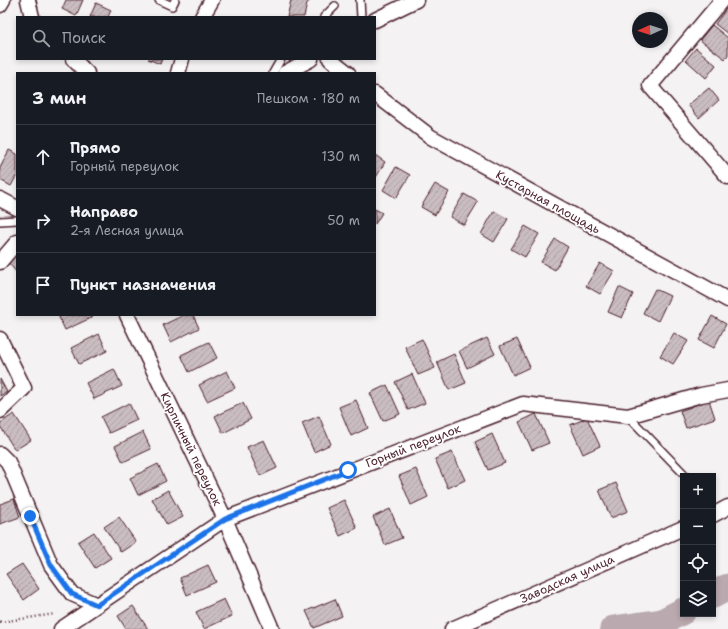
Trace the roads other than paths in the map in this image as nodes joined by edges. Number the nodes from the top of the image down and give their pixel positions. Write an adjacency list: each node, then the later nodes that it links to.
1 (3, 0): 9 (street)
2 (28, 0): 11 (street)
3 (159, 0): 4 (lane)
4 (175, 0)
5 (360, 0): 14 (lane)
6 (416, 0): 15 (street)
7 (722, 0): 27 (street)
8 (210, 1): 12 (street)
9 (0, 5)
10 (335, 6): 13 (lane)
11 (32, 16)
12 (202, 16)
13 (325, 16)
14 (361, 16)
15 (376, 20)
16 (74, 60): 21 (street)
17 (182, 60): 22 (street)
18 (280, 60): 23 (lane)
19 (309, 60): 24 (street)
20 (331, 60): 25 (street)
21 (86, 72)
22 (178, 72)
23 (274, 72)
24 (287, 72)
25 (347, 72)
26 (376, 95): 34 (street, Кустарная площадь)
27 (728, 177)
28 (0, 199): 29 (street)
29 (16, 207)
30 (16, 220): 31 (lane)
31 (0, 221)
32 (16, 243): 33 (street)
33 (0, 262)
34 (728, 300)
35 (126, 316): 42 (street, Кирпичный переулок)
36 (0, 339): 38 (street)
37 (728, 390): 39 (street, Горный переулок)
38 (0, 410)
39 (628, 416): 41 (lane); 42 (street, Горный переулок)
40 (0, 454): 44 (street)
41 (683, 473)
42 (225, 519): 44 (street, Горный переулок); 46 (street, Кирпичный переулок)
43 (680, 529): 47 (street, Заводская улица)
44 (97, 605): 45 (street, Горный переулок)
45 (61, 629)
46 (272, 629)
47 (452, 629)

